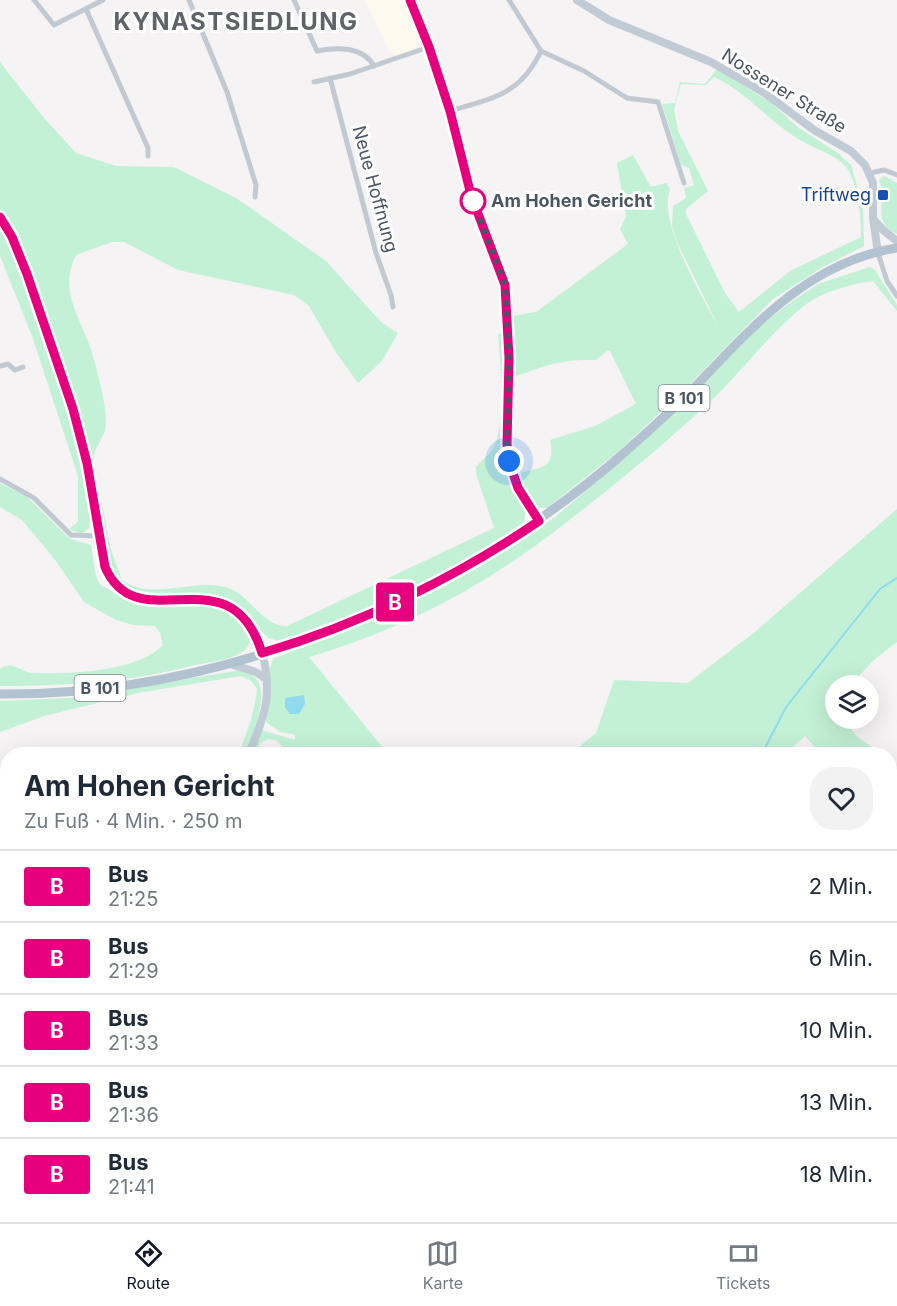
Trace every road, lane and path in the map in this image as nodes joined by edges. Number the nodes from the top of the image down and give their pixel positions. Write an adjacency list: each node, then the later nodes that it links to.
1 (34, 0): 8 (street)
2 (103, 0): 8 (street)
3 (189, 0): 19 (street)
4 (294, 0): 11 (street)
5 (410, 0): 9 (street)
6 (509, 0): 10 (street)
7 (577, 0): 16 (street, Nossener Straße)
8 (86, 9): 15 (street)
9 (429, 47): 11 (street); 14 (street)
10 (541, 51): 14 (street); 18 (street)
11 (374, 66): 12 (street)
12 (330, 78): 13 (street); 26 (street, Neue Hoffnung)
13 (314, 82)
14 (450, 111): 30 (street)
15 (148, 156)
16 (870, 172): 17 (street); 21 (street)
17 (897, 175)
18 (684, 183)
19 (255, 197)
20 (0, 217): 31 (street)
21 (873, 218): 22 (street); 24 (street)
22 (897, 241)
23 (897, 248): 24 (main road, B 101)
24 (878, 253): 25 (street); 30 (main road, B 101)
25 (897, 296)
26 (393, 307)
27 (0, 366): 28 (street)
28 (23, 367)
29 (0, 479): 31 (street)
30 (539, 521): 32 (main road, B 101)
31 (98, 536): 32 (street)
32 (262, 653): 33 (main road, B 101); 34 (street)
33 (228, 663): 34 (street); 35 (main road, B 101)
34 (266, 679): 36 (street)
35 (0, 694)
36 (251, 747)

